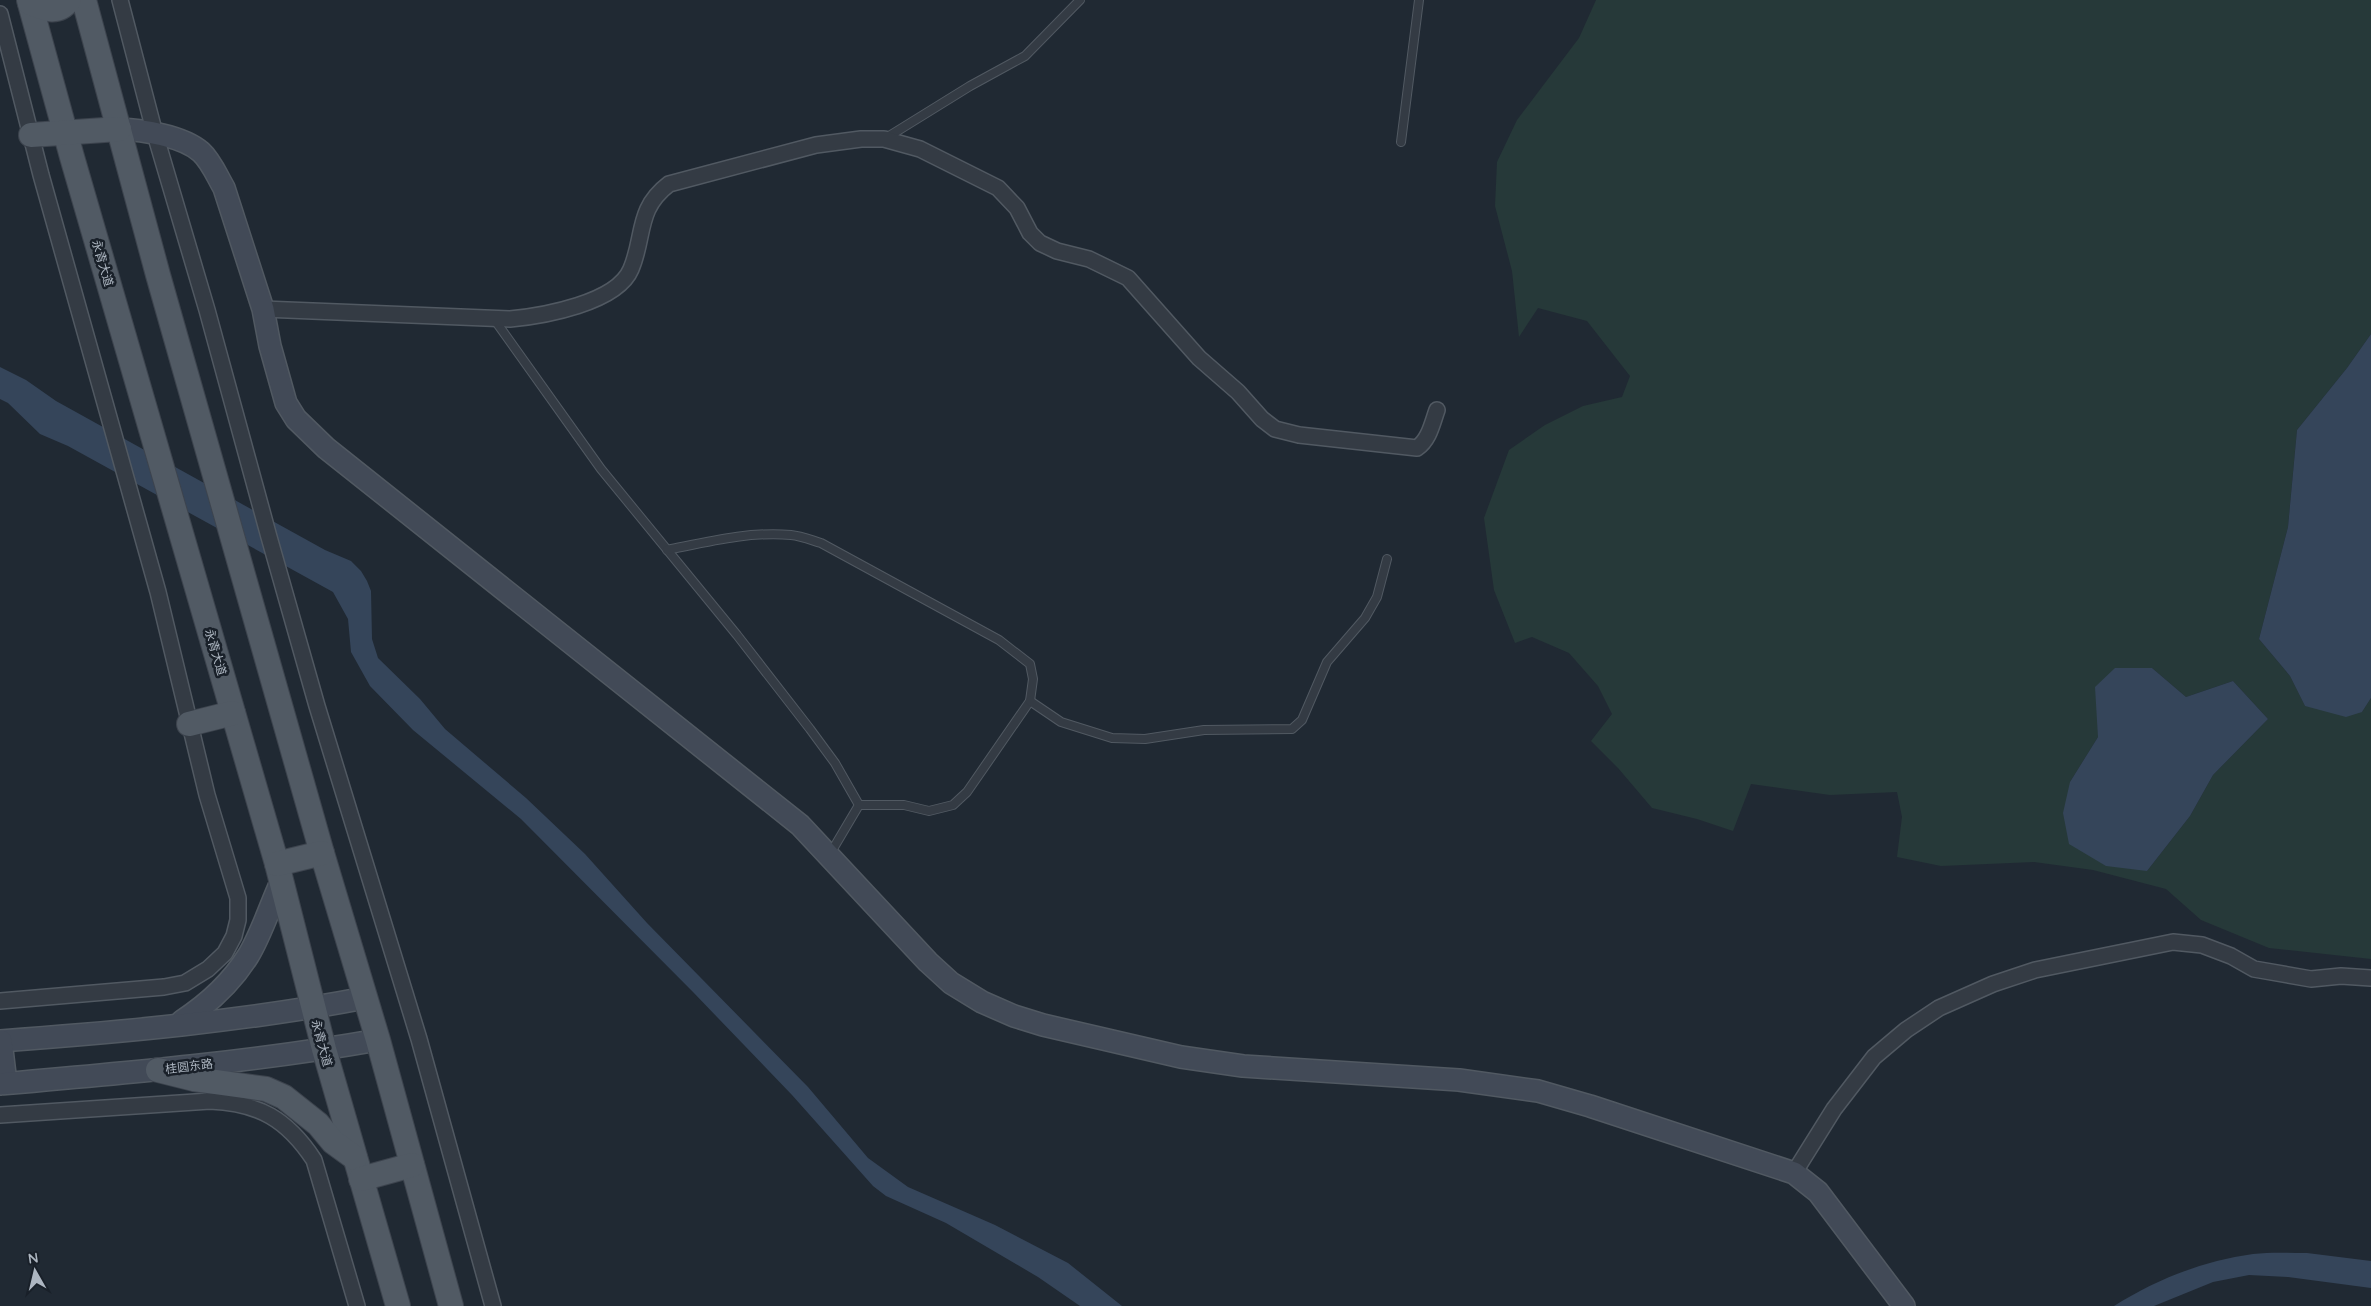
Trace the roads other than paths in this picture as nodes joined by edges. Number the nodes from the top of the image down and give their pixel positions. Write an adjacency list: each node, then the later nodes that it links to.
1 (69, 0): 6 (main road)
2 (84, 0): 8 (main road)
3 (120, 0): 10 (street)
4 (1080, 0): 12 (lane)
5 (1419, 0): 13 (lane)
6 (29, 1): 9 (main road, 永青大道)
7 (0, 14): 11 (street)
8 (119, 129): 9 (main road); 10 (street); 23 (main road)
9 (66, 132): 11 (main road); 20 (main road, 永青大道)
10 (155, 134): 14 (street); 43 (street)
11 (30, 135): 21 (street)
12 (884, 139): 15 (street); 16 (street)
13 (1402, 142)
14 (263, 309): 15 (street); 24 (street)
15 (494, 319): 17 (lane)
16 (1437, 410)
17 (667, 550): 19 (lane); 22 (lane)
18 (1387, 560): 19 (lane)
19 (1030, 701): 22 (lane)
20 (233, 713): 21 (main road); 25 (main road, 永青大道)
21 (189, 724): 28 (street)
22 (860, 805): 24 (lane)
23 (322, 853): 25 (main road); 27 (main road)
24 (829, 855): 39 (street)
25 (279, 873): 29 (main road, 永青大道); 30 (street)
26 (2371, 978): 39 (street)
27 (364, 998): 29 (street); 31 (main road)
28 (0, 1001)
29 (313, 1008): 30 (street); 33 (main road, 永青大道)
30 (177, 1024): 32 (street)
31 (378, 1040): 33 (street, 桂圆东路); 37 (main road)
32 (0, 1041): 35 (street)
33 (324, 1049): 34 (street, 桂圆东路); 38 (main road, 永青大道)
34 (158, 1070): 35 (street, 桂圆东路); 38 (main road)
35 (3, 1083)
36 (0, 1115): 40 (street)
37 (412, 1165): 38 (main road); 42 (main road)
38 (358, 1168): 41 (main road, 永青大道)
39 (1794, 1174): 44 (street)
40 (357, 1306)
41 (398, 1306)
42 (451, 1306)
43 (493, 1306)
44 (1904, 1306)

